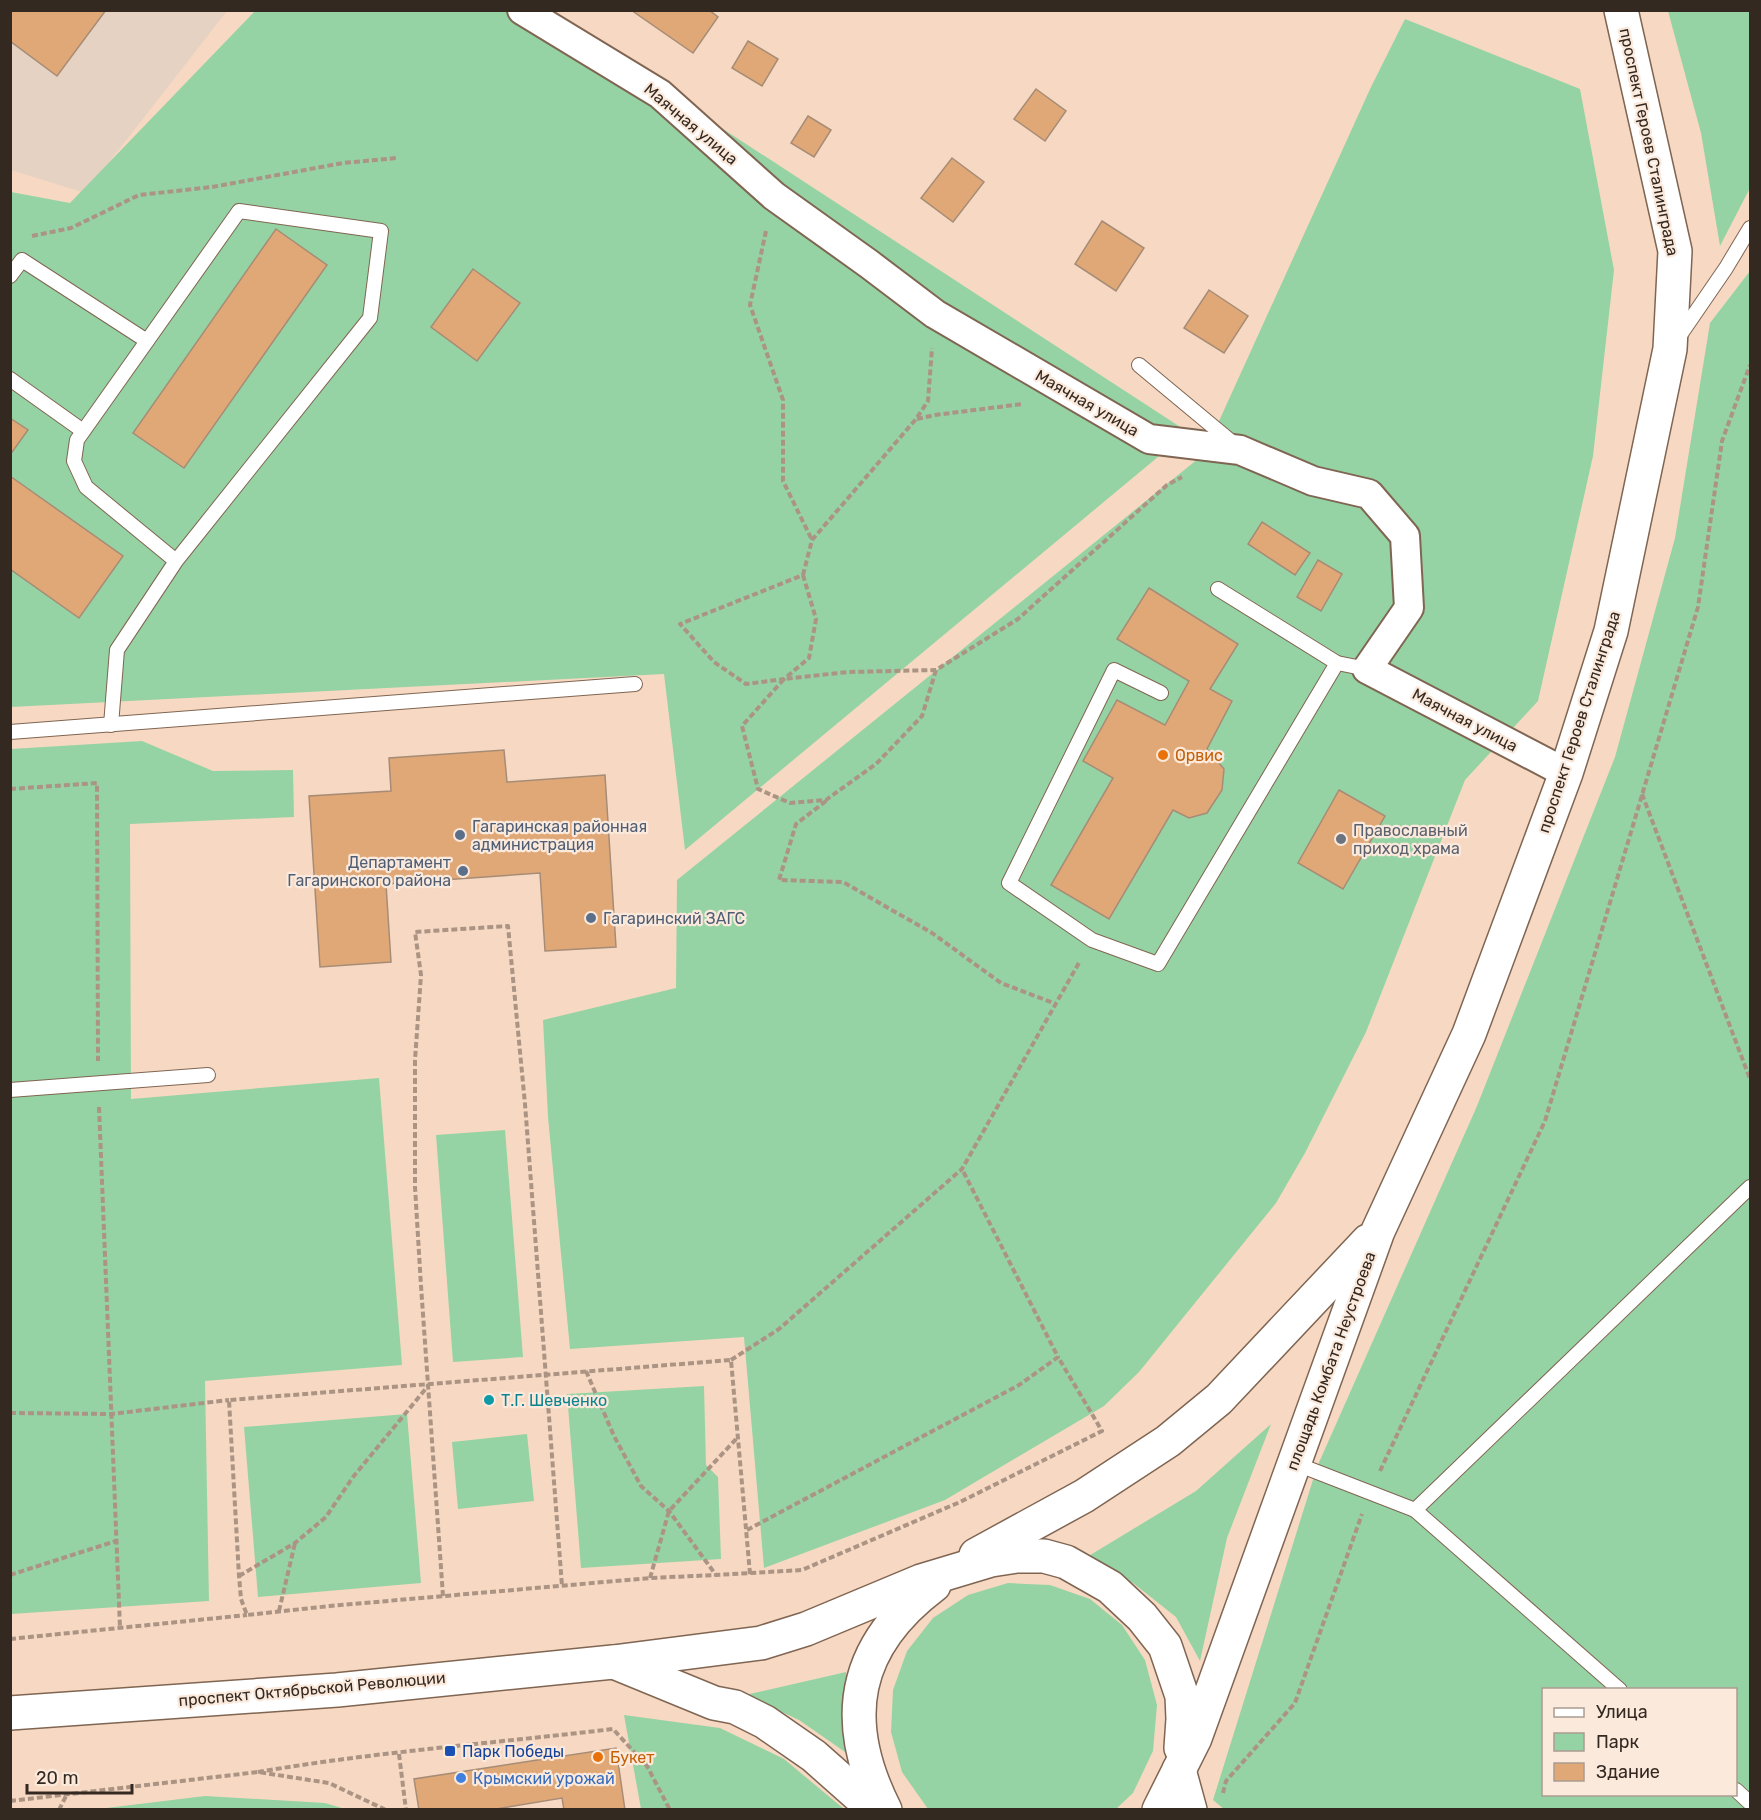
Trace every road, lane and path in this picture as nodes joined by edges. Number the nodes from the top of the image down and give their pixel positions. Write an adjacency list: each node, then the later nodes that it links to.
1 (522, 10): 4 (street, Маячная улица)
2 (1621, 10): 10 (main road, проспект Героев Сталинграда)
3 (398, 158): 6 (path)
4 (774, 196): 8 (street, Маячная улица); 19 (path)
5 (1750, 228): 10 (lane)
6 (30, 236)
7 (10, 276): 9 (lane)
8 (935, 314): 14 (street, Маячная улица); 15 (path)
9 (147, 341): 16 (lane); 20 (lane)
10 (1670, 349): 31 (main road, проспект Героев Сталинграда)
11 (1140, 365): 17 (lane)
12 (1750, 365): 33 (path)
13 (10, 379): 16 (lane)
14 (1076, 397): 15 (path); 17 (street, Маячная улица)
15 (916, 419): 19 (path)
16 (83, 431): 20 (lane)
17 (1240, 450): 24 (street, Маячная улица)
18 (1188, 475): 25 (path)
19 (812, 540): 21 (path)
20 (176, 561): 29 (lane)
21 (803, 575): 26 (path); 26 (path)
22 (1218, 589): 23 (lane)
23 (1337, 663): 24 (lane); 35 (lane)
24 (1367, 669): 31 (street, Маячная улица)
25 (936, 670): 26 (path); 34 (path)
26 (784, 679): 34 (path)
27 (635, 684): 29 (lane)
28 (1161, 693): 35 (lane)
29 (111, 725): 30 (lane)
30 (10, 732)
31 (1566, 773): 43 (main road, проспект Героев Сталинграда)
32 (10, 789): 39 (path)
33 (1642, 794): 38 (path); 54 (path)
34 (826, 800): 36 (path)
35 (1092, 940): 36 (path)
36 (1056, 1004): 41 (path)
37 (208, 1075): 39 (lane)
38 (1750, 1079)
39 (98, 1083): 40 (lane); 51 (path)
40 (10, 1090)
41 (962, 1169): 44 (path); 45 (path)
42 (1750, 1187): 55 (lane)
43 (1378, 1232): 53 (main road, площадь Комбата Неустроева); 60 (main road, площадь Комбата Неустроева)
44 (1058, 1357): 57 (path); 61 (path)
45 (731, 1360): 46 (path); 52 (path)
46 (586, 1371): 47 (path); 56 (path)
47 (546, 1374): 48 (path); 48 (path); 66 (path)
48 (429, 1385): 49 (path); 59 (path); 67 (path)
49 (229, 1400): 51 (path); 64 (path)
50 (10, 1413): 51 (path)
51 (111, 1414): 58 (path)
52 (739, 1436): 56 (path); 57 (path)
53 (1294, 1463): 54 (lane); 76 (main road, площадь Комбата Неустроева)
54 (1370, 1492): 55 (lane); 80 (path)
55 (1415, 1510): 73 (lane)
56 (669, 1511): 63 (path); 65 (path)
57 (747, 1530): 61 (path)
58 (116, 1541): 62 (path); 70 (path)
59 (295, 1543): 64 (path); 68 (path)
60 (951, 1572): 72 (main road, площадь Комбата Неустроева); 76 (main road, площадь Комбата Неустроева); 88 (main road, площадь Комбата Неустроева)
61 (750, 1574): 63 (path)
62 (10, 1575)
63 (716, 1575): 65 (path)
64 (239, 1576): 69 (path)
65 (650, 1578): 66 (path)
66 (562, 1586): 67 (path)
67 (443, 1596): 68 (path)
68 (279, 1611): 69 (path)
69 (247, 1615): 70 (path)
70 (120, 1628): 71 (path)
71 (10, 1639)
72 (613, 1662): 74 (main road, проспект Октябрьской Революции); 87 (main road)
73 (1619, 1688)
74 (10, 1713)
75 (399, 1754): 77 (path); 85 (path); 86 (path)
76 (1179, 1770): 89 (main road, площадь Комбата Неустроева); 90 (main road, площадь Комбата Неустроева); 91 (main road)
77 (258, 1772): 79 (path); 84 (path)
78 (1737, 1791): 82 (lane)
79 (67, 1794): 81 (path); 83 (path)
80 (1221, 1800)
81 (10, 1801)
82 (1750, 1803)
83 (59, 1809)
84 (386, 1809)
85 (406, 1809)
86 (670, 1809)
87 (875, 1809)
88 (885, 1809)
89 (1159, 1809)
90 (1176, 1809)
91 (1190, 1809)

